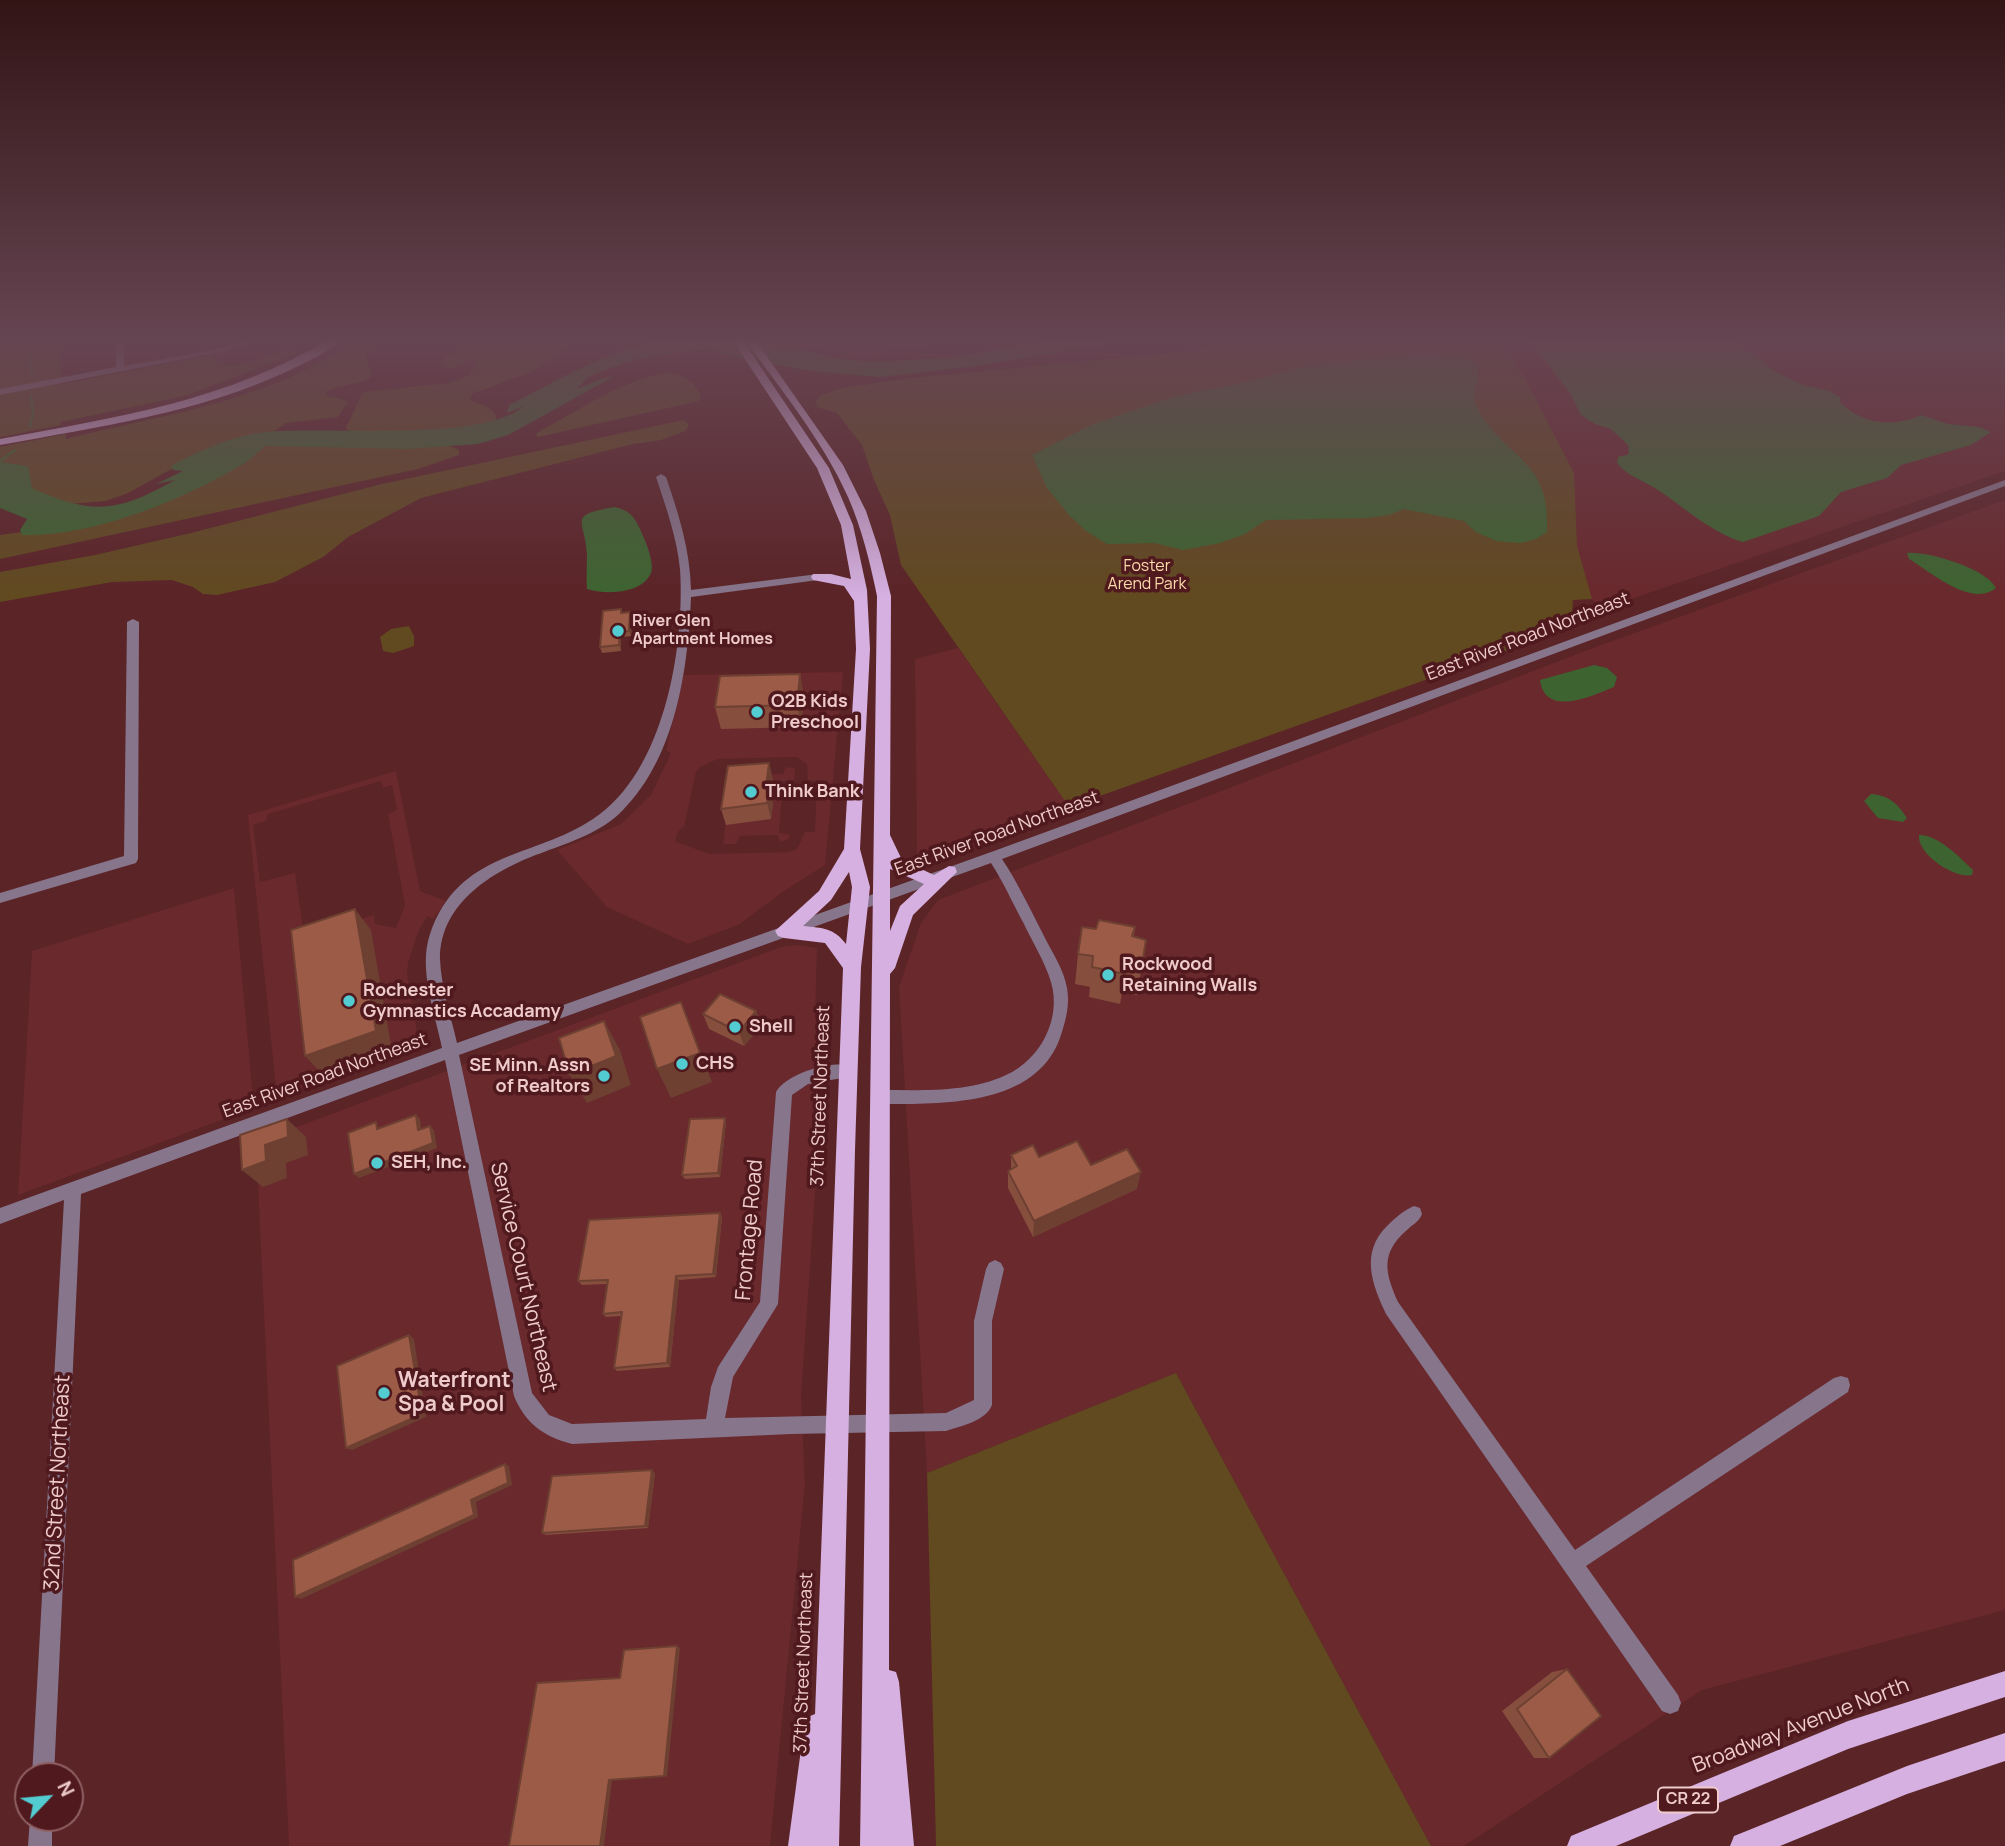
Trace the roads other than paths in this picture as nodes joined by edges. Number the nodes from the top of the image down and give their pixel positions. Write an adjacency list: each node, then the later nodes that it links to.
1 (91, 424): 4 (main road)
2 (798, 424): 7 (main road, 37th Street Northeast)
3 (805, 424): 12 (main road)
4 (0, 442)
5 (661, 477): 9 (street, Service Court Northeast)
6 (2005, 483): 14 (street, East River Road Northeast)
7 (853, 551): 8 (main road); 10 (main road, 37th Street Northeast)
8 (818, 577): 9 (street); 10 (main road)
9 (686, 594): 23 (street, Service Court Northeast)
10 (862, 616): 13 (main road, 37th Street Northeast)
11 (133, 622): 18 (street)
12 (882, 830): 16 (main road); 17 (main road)
13 (852, 849): 19 (main road, 37th Street Northeast); 20 (main road)
14 (993, 856): 15 (street, East River Road Northeast); 25 (street)
15 (949, 872): 16 (street, East River Road Northeast); 22 (main road)
16 (928, 879): 17 (street, East River Road Northeast)
17 (882, 895): 19 (street, East River Road Northeast); 22 (main road)
18 (0, 898)
19 (858, 904): 20 (street, East River Road Northeast); 21 (main road, 37th Street Northeast)
20 (784, 931): 21 (main road); 23 (street, East River Road Northeast)
21 (852, 967): 24 (main road, 37th Street Northeast)
22 (883, 974): 25 (main road)
23 (451, 1051): 26 (street, East River Road Northeast); 33 (street, Service Court Northeast)
24 (849, 1072): 31 (main road, 37th Street Northeast); 33 (street, Frontage Road)
25 (880, 1097): 32 (main road)
26 (73, 1189): 28 (street, East River Road Northeast); 40 (street, 32nd Street Northeast)
27 (1414, 1214): 34 (street)
28 (0, 1216)
29 (995, 1269): 32 (street, Service Court Northeast)
30 (1841, 1385): 34 (street)
31 (837, 1425): 32 (street, Service Court Northeast); 33 (street, Service Court Northeast); 36 (main road, 37th Street Northeast)
32 (878, 1425): 35 (main road)
33 (715, 1428)
34 (1572, 1564): 38 (street)
35 (878, 1576): 43 (main road); 44 (main road)
36 (832, 1595): 41 (main road); 42 (main road, 37th Street Northeast)
37 (2005, 1684): 45 (main road, Broadway Avenue North / CR 22)
38 (1670, 1703)
39 (2005, 1747): 46 (main road)
40 (44, 1762)
41 (802, 1846)
42 (825, 1846)
43 (874, 1846)
44 (900, 1846)
45 (1581, 1846)
46 (1744, 1846)

